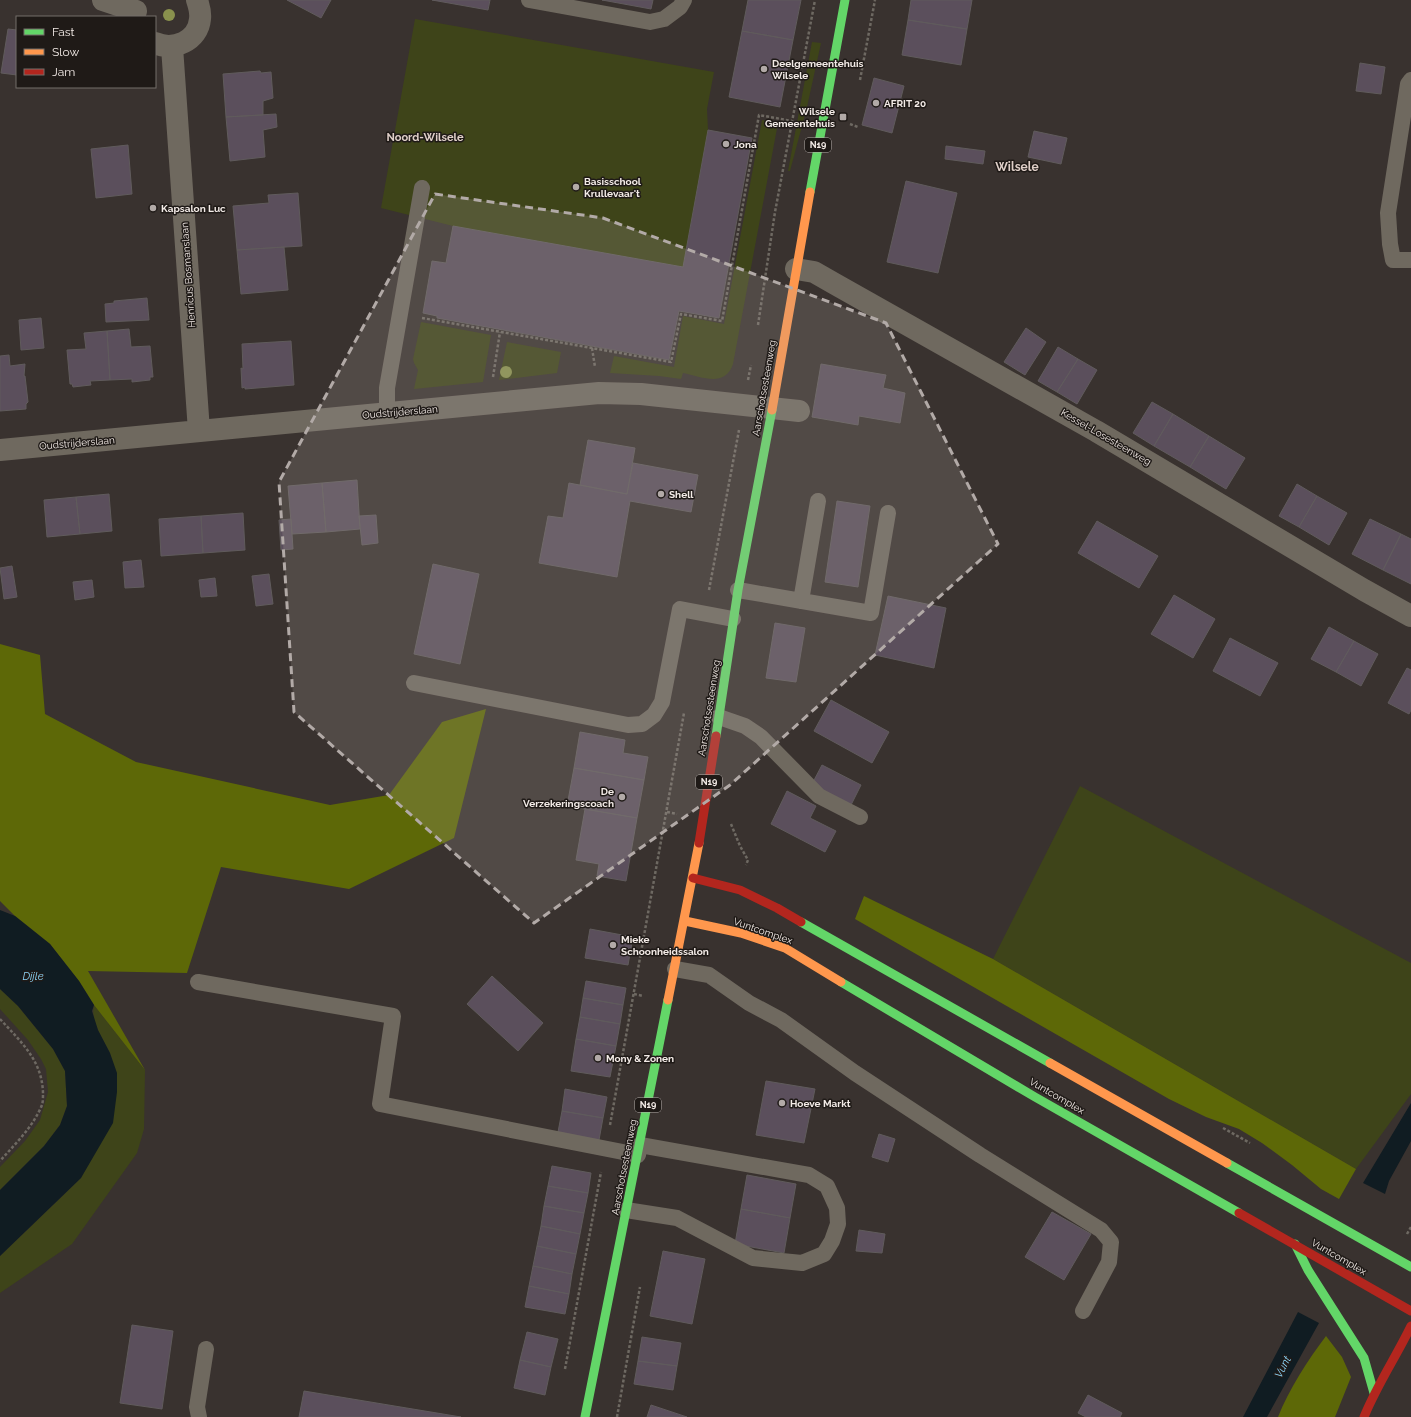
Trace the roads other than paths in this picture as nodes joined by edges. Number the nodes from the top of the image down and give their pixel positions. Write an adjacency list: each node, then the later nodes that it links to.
1 (102, 0): 6 (street)
2 (197, 0): 7 (street, Henricus Bosmanslaan)
3 (529, 0): 4 (lane)
4 (684, 0)
5 (845, 0): 11 (main road, Aarschotsesteenweg / N19)
6 (138, 9)
7 (163, 45): 15 (street, Henricus Bosmanslaan)
8 (1411, 80): 10 (lane)
9 (422, 188): 14 (lane)
10 (1411, 260)
11 (796, 269): 12 (main road, Aarschotsesteenweg / N19); 21 (street, Kessel-Losesteenweg)
12 (772, 409): 13 (street, Oudstrijderslaan); 14 (street, Oudstrijderslaan); 19 (main road, Aarschotsesteenweg / N19)
13 (799, 411)
14 (387, 413): 15 (street, Oudstrijderslaan)
15 (199, 431): 16 (street, Oudstrijderslaan)
16 (0, 450)
17 (818, 501): 20 (lane)
18 (888, 513): 20 (lane)
19 (738, 590): 20 (lane); 22 (main road, Aarschotsesteenweg / N19)
20 (801, 601)
21 (1411, 616)
22 (734, 620): 23 (lane); 24 (main road, Aarschotsesteenweg / N19)
23 (414, 683)
24 (719, 717): 25 (lane); 26 (main road, Aarschotsesteenweg / N19)
25 (860, 817)
26 (693, 878): 27 (main road, Aarschotsesteenweg / N19); 33 (main road)
27 (685, 921): 28 (main road, Aarschotsesteenweg / N19); 32 (main road, Vuntcomplex)
28 (675, 969): 30 (main road, Aarschotsesteenweg / N19); 34 (lane)
29 (198, 982): 30 (lane)
30 (639, 1150): 31 (main road, Aarschotsesteenweg / N19); 31 (lane)
31 (626, 1210): 42 (main road, Aarschotsesteenweg / N19)
32 (1294, 1244): 35 (main road, Vuntcomplex); 40 (main road)
33 (1411, 1267)
34 (1083, 1311)
35 (1411, 1311)
36 (1411, 1326): 39 (main road)
37 (1411, 1344): 39 (main road)
38 (206, 1349): 41 (lane)
39 (1399, 1351): 40 (main road)
40 (1374, 1393): 43 (main road)
41 (199, 1417)
42 (585, 1417)
43 (1364, 1417)

